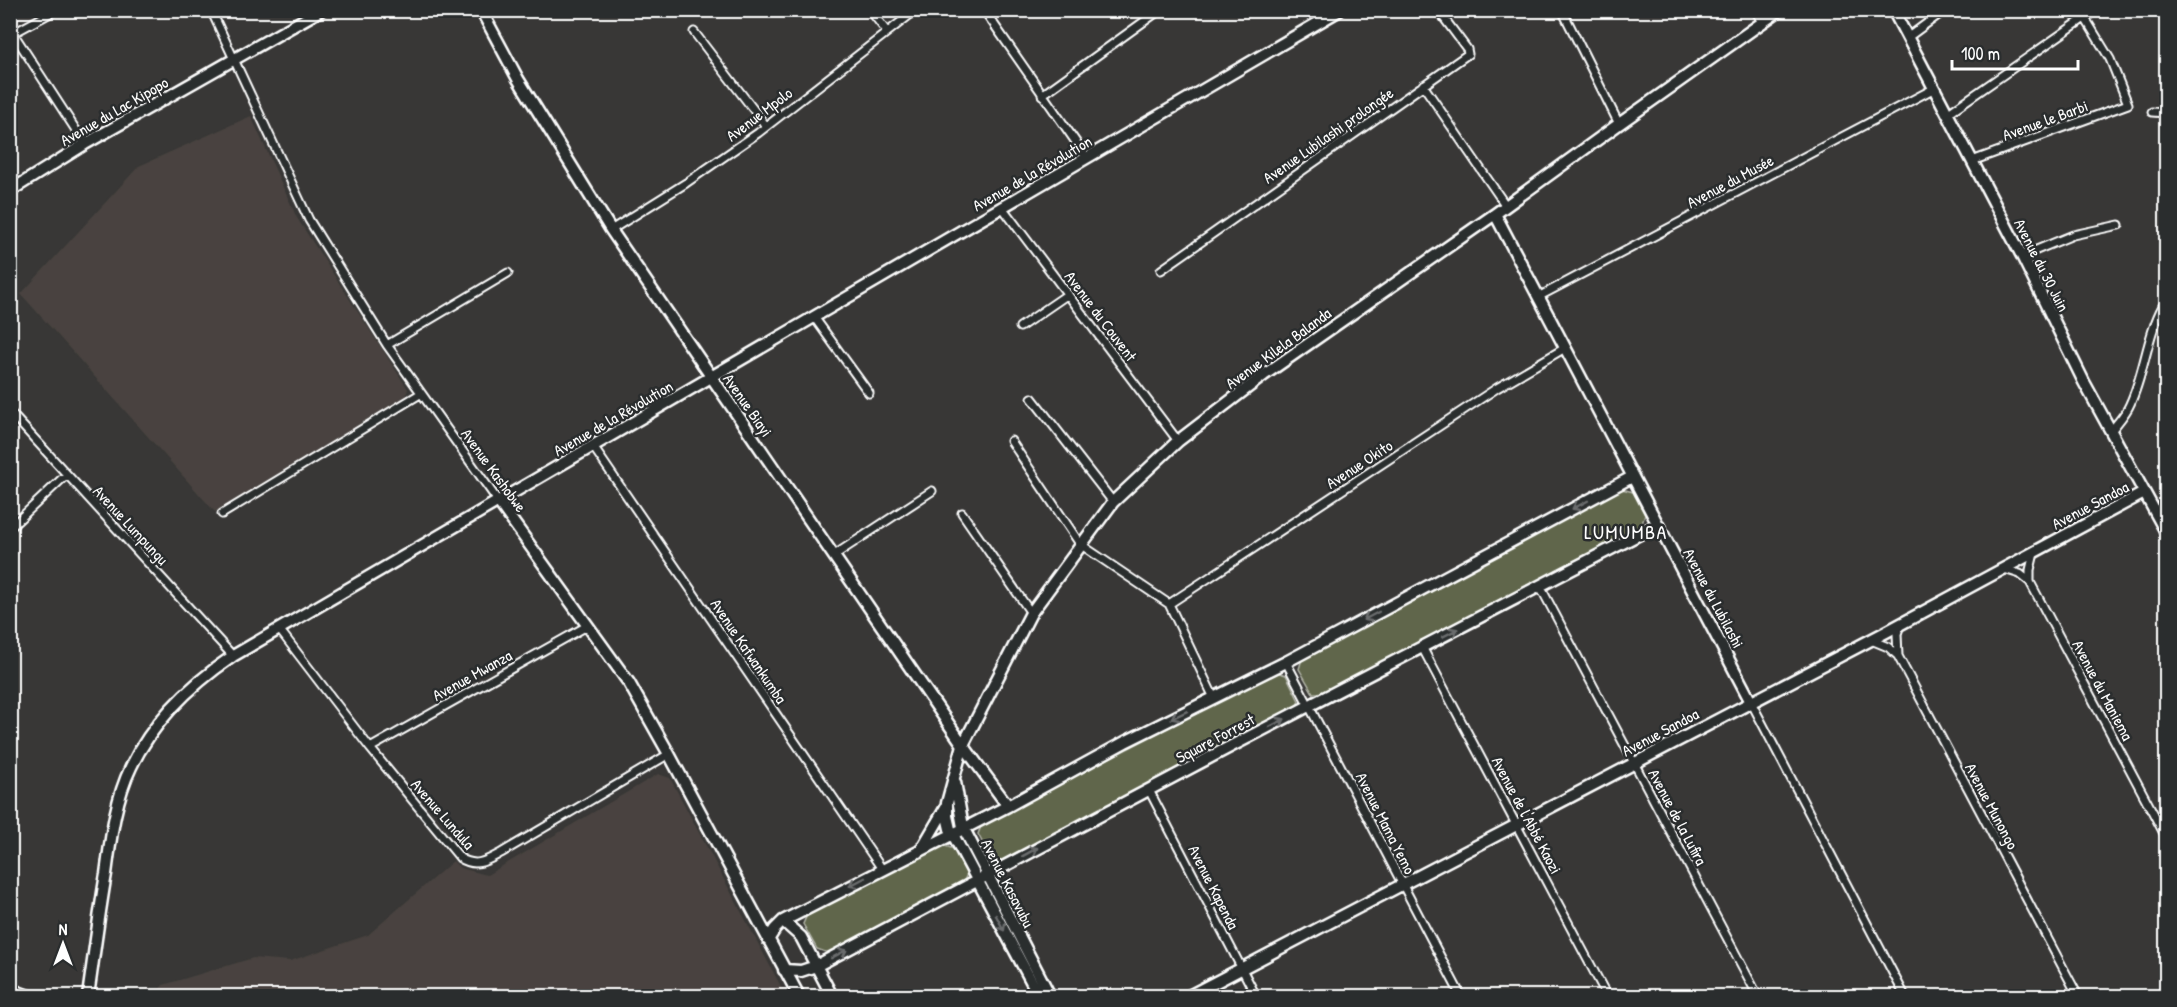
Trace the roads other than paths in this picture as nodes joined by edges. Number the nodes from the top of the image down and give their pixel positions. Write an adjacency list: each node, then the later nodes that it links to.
1 (56, 10): 21 (street)
2 (211, 10): 23 (street, Avenue Kashobwe)
3 (321, 10): 23 (street, Avenue du Lac Kipopo)
4 (482, 10): 40 (street, Avenue Biayi)
5 (870, 10): 20 (street)
6 (916, 10): 20 (street, Avenue Mpolo)
7 (984, 10): 26 (street)
8 (1160, 10): 26 (street)
9 (1340, 10): 33 (street, Avenue de la Révolution)
10 (1438, 10): 24 (street, Avenue Lubilashi prolongée)
11 (1562, 10): 30 (street)
12 (1754, 10): 18 (street)
13 (1780, 10): 18 (street, Avenue Kilela Balanda)
14 (1893, 10): 22 (street, Avenue du 30 Juin)
15 (1945, 10): 22 (street)
16 (2096, 10): 17 (street)
17 (2085, 18): 29 (street); 34 (street, Avenue le Barbi)
18 (1764, 22): 30 (street, Avenue Kilela Balanda)
19 (694, 32): 31 (street)
20 (886, 32): 31 (street, Avenue Mpolo)
21 (12, 34): 32 (street)
22 (1907, 38): 25 (street, Avenue du 30 Juin)
23 (233, 59): 32 (street, Avenue du Lac Kipopo); 49 (street, Avenue Kashobwe)
24 (1423, 85): 36 (street); 42 (street, Avenue Lubilashi prolongée)
25 (1934, 89): 29 (street, Avenue du 30 Juin); 45 (street, Avenue du Musée)
26 (1042, 95): 33 (street)
27 (2152, 112): 28 (street)
28 (2166, 113)
29 (1947, 114): 34 (street, Avenue du 30 Juin)
30 (1619, 124): 36 (street, Avenue Kilela Balanda)
31 (766, 126): 40 (street, Avenue Mpolo)
32 (84, 144): 35 (street, Avenue du Lac Kipopo)
33 (1087, 158): 37 (street, Avenue de la Révolution)
34 (1971, 161): 41 (street, Avenue du 30 Juin)
35 (10, 191)
36 (1506, 206): 38 (street, Avenue Kilela Balanda)
37 (1002, 207): 44 (street, Avenue du Couvent); 47 (street, Avenue de la Révolution)
38 (1495, 214): 45 (street, Avenue du Lubilashi); 58 (street, Avenue Kilela Balanda)
39 (2119, 225): 41 (street)
40 (611, 230): 51 (street, Avenue Biayi)
41 (2022, 256): 56 (street, Avenue du 30 Juin)
42 (1161, 270)
43 (508, 273): 49 (street)
44 (1068, 294): 48 (street); 58 (street, Avenue du Couvent)
45 (1538, 297): 50 (street, Avenue du Lubilashi)
46 (2166, 305): 56 (street)
47 (814, 317): 51 (street, Avenue de la Révolution); 52 (street)
48 (1020, 327)
49 (387, 345): 53 (street, Avenue Kashobwe)
50 (1564, 348): 61 (street, Avenue du Lubilashi); 77 (street, Avenue Okito)
51 (711, 378): 59 (street, Avenue de la Révolution); 73 (street, Avenue Biayi)
52 (869, 393)
53 (420, 394): 64 (street, Avenue Kashobwe); 67 (street)
54 (1032, 398): 65 (street)
55 (10, 412): 60 (street, Avenue Lumpungu)
56 (2111, 431): 63 (street, Avenue du 30 Juin)
57 (1011, 441): 71 (street)
58 (1178, 441): 65 (street, Avenue Kilela Balanda)
59 (594, 448): 64 (street, Avenue de la Révolution); 103 (street, Avenue Kafwankumba)
60 (66, 475): 69 (street); 84 (street, Avenue Lumpungu)
61 (1632, 477): 68 (street, Avenue du Lubilashi); 86 (street, one-way to 86)
62 (932, 490): 73 (street)
63 (2144, 493): 70 (street, Avenue du 30 Juin); 72 (street, Avenue Sandoa)
64 (498, 501): 80 (street, Avenue Kashobwe); 81 (street, Avenue de la Révolution)
65 (1113, 502): 71 (street, Avenue Kilela Balanda)
66 (962, 513): 78 (street)
67 (222, 514)
68 (1657, 525): 76 (street, Square Forrest); 88 (street, Avenue du Lubilashi)
69 (10, 528)
70 (2166, 532)
71 (1080, 544): 77 (street); 78 (street, Avenue Kilela Balanda)
72 (2034, 552): 74 (street, Avenue Sandoa); 75 (street)
73 (833, 556): 90 (street, Avenue Biayi)
74 (2004, 569): 75 (street); 79 (street, Avenue Sandoa)
75 (2030, 582): 101 (street, Avenue du Maniema)
76 (1540, 586): 83 (street, Square Forrest, one-way to 76); 93 (street, Avenue de la Lufira)
77 (1169, 604): 87 (street)
78 (1031, 613): 90 (street, Avenue Kilela Balanda)
79 (1900, 625): 82 (street, Avenue Sandoa); 85 (street)
80 (587, 626): 91 (street, Avenue Mwanza); 92 (street, Avenue Kashobwe)
81 (279, 629): 84 (street, Avenue de la Révolution); 91 (street, Avenue Lundula)
82 (1871, 640): 85 (street); 88 (street, Avenue Sandoa)
83 (1422, 647): 89 (street, Square Forrest); 98 (street, Avenue de l'Abbé Kaozi)
84 (233, 656): 115 (street, Avenue de la Révolution)
85 (1898, 656): 126 (street, Avenue Munongo)
86 (1286, 662): 87 (street); 89 (street, Avenue Mama Yemo)
87 (1214, 698): 96 (street, one-way to 96)
88 (1751, 702): 93 (street, Avenue Sandoa); 125 (street, Avenue du Lubilashi)
89 (1310, 706): 95 (street, Square Forrest, one-way to 89); 106 (street, Avenue Mama Yemo)
90 (963, 745): 94 (street, Avenue Kilela Balanda); 96 (street, Avenue Biayi)
91 (370, 748): 92 (street, Avenue Lundula)
92 (669, 754): 107 (street, Avenue Kashobwe)
93 (1635, 763): 98 (street, Avenue Sandoa); 124 (street, Avenue de la Lufira)
94 (954, 779): 97 (street, Avenue Kilela Balanda); 99 (street, Avenue Kasavubu)
95 (1149, 790): 104 (street, Square Forrest, one-way to 95); 111 (street, Avenue Kapenda)
96 (1008, 806): 99 (street)
97 (946, 807): 100 (street); 102 (street, Avenue Kilela Balanda)
98 (1517, 824): 106 (street, Avenue Sandoa); 123 (street, Avenue de l'Abbé Kaozi)
99 (963, 829): 100 (street); 104 (street, Avenue Kasavubu)
100 (953, 834): 102 (street); 105 (street, Avenue Kasavubu)
101 (2166, 837)
102 (920, 851): 103 (street)
103 (882, 869): 108 (street, one-way to 108)
104 (988, 875): 105 (street, Square Forrest); 119 (street, Avenue Kasavubu)
105 (977, 881): 110 (street, Square Forrest, one-way to 105); 118 (street, Avenue Kasavubu, one-way to 118)
106 (1404, 885): 111 (street, Avenue Sandoa); 122 (street, Avenue Mama Yemo)
107 (753, 912): 108 (street); 109 (street, Avenue Kashobwe)
108 (782, 922): 109 (street); 110 (street)
109 (768, 940): 112 (street, Avenue Kashobwe)
110 (816, 966): 112 (street, Square Forrest); 117 (street)
111 (1242, 969): 120 (street, Avenue Sandoa); 121 (street, Avenue Kapenda)
112 (784, 970): 116 (street, Avenue Kashobwe)
113 (10, 987): 114 (street)
114 (34, 996)
115 (88, 996)
116 (799, 996)
117 (832, 996)
118 (1038, 996)
119 (1050, 996)
120 (1189, 996)
121 (1256, 996)
122 (1461, 996)
123 (1607, 996)
124 (1758, 996)
125 (1905, 996)
126 (2078, 996)

